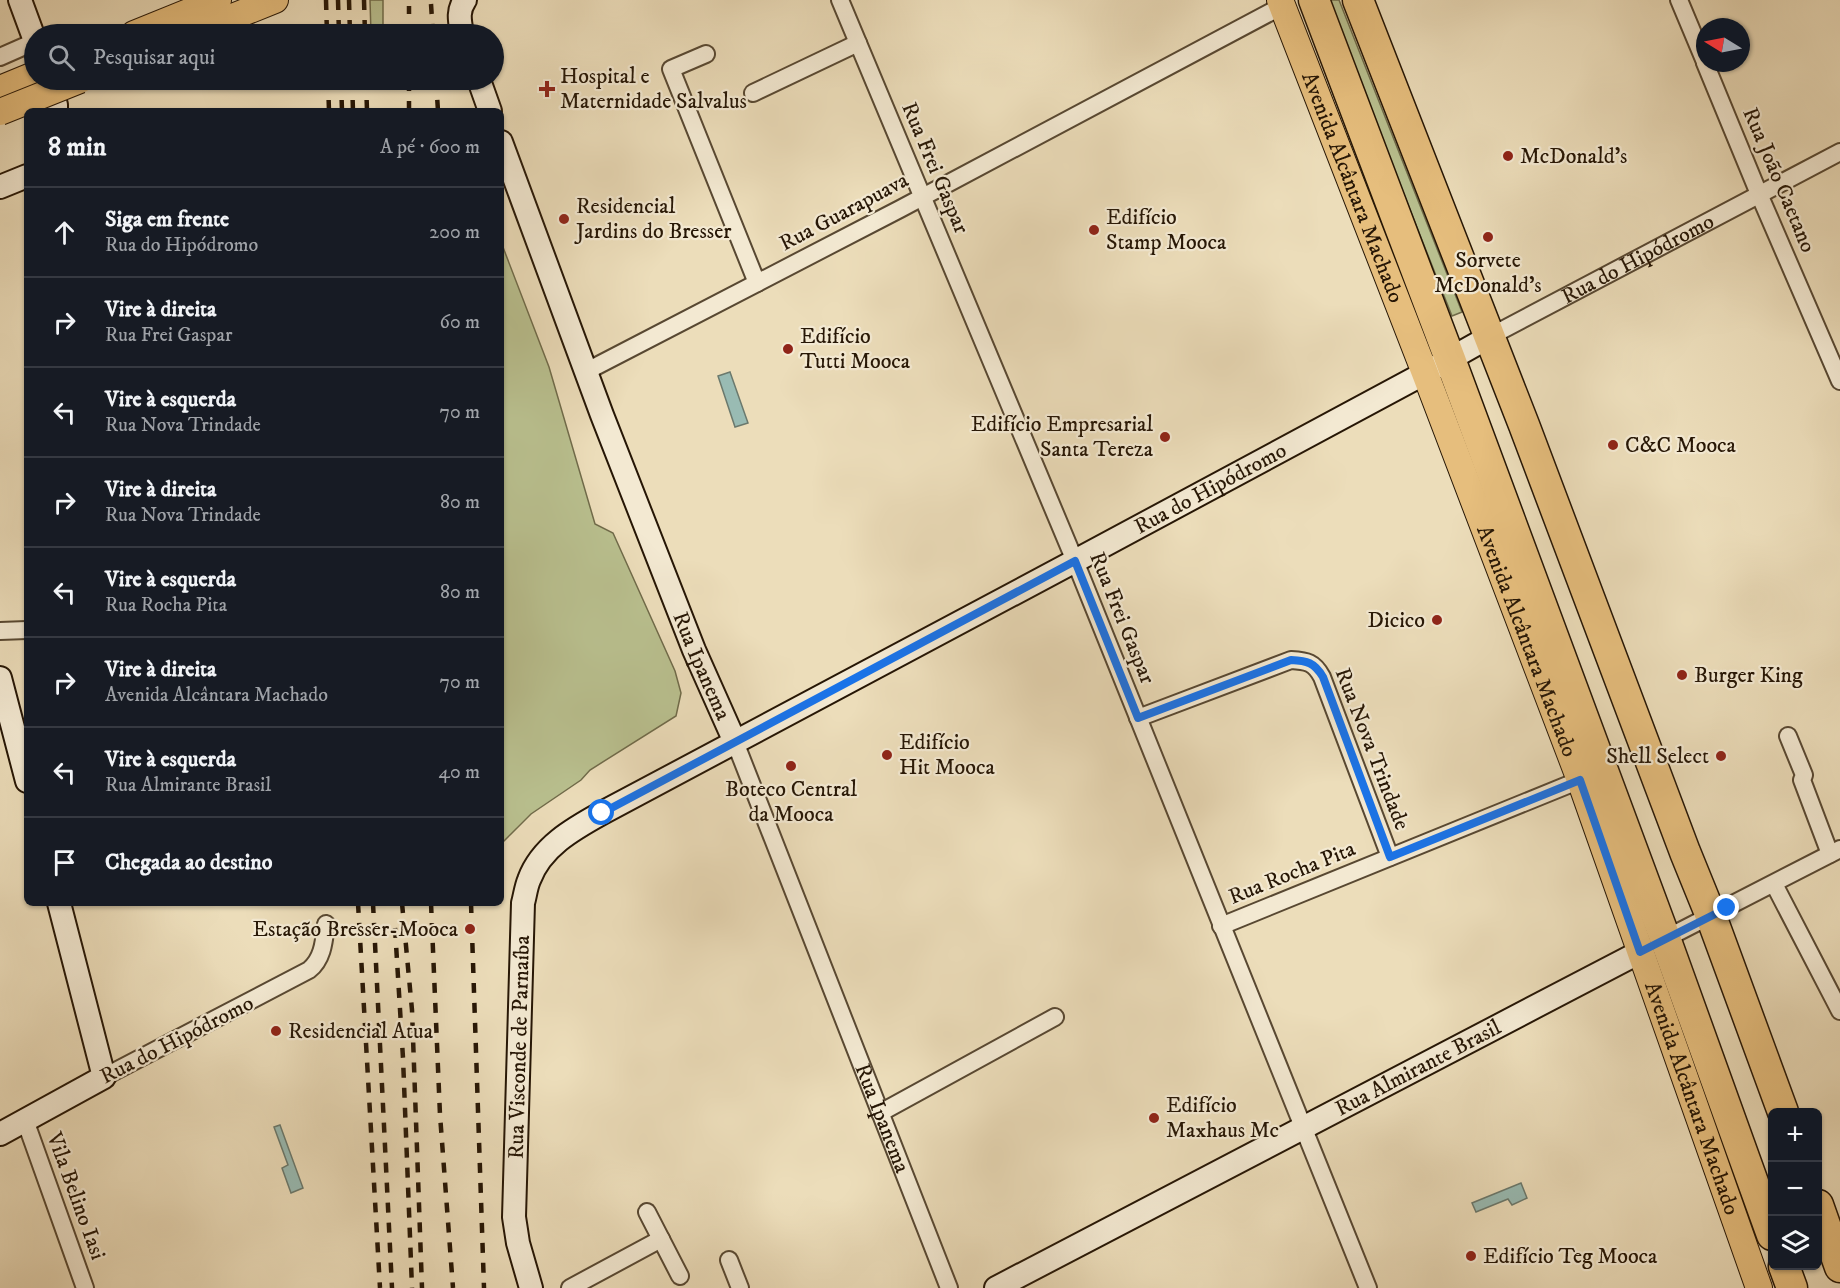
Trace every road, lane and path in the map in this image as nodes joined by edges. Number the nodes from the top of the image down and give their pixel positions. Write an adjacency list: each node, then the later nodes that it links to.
1 (20, 0): 10 (street)
2 (218, 0): 11 (main road)
3 (275, 0): 12 (main road)
4 (840, 0): 15 (street, Rua Frei Gaspar)
5 (1314, 0): 37 (highway, Avenida Alcântara Machado)
6 (1358, 0): 36 (highway)
7 (1679, 0): 14 (street, Rua João Caetano)
8 (1281, 3): 34 (street, Rua Guarapuava); 37 (main road, Avenida Alcântara Machado)
9 (463, 6): 13 (street)
10 (28, 24)
11 (159, 24)
12 (215, 24)
13 (460, 24)
14 (1696, 41)
15 (858, 43): 25 (street); 34 (street, Rua Frei Gaspar)
16 (24, 45): 18 (street)
17 (706, 54): 35 (street)
18 (0, 57)
19 (1709, 72): 33 (street, Rua João Caetano)
20 (24, 79): 21 (main road)
21 (0, 89)
22 (52, 90): 26 (street)
23 (55, 90): 28 (main road, bridge)
24 (482, 90): 27 (street)
25 (753, 93)
26 (56, 108)
27 (489, 108)
28 (0, 112)
29 (504, 150): 38 (street, Rua Ipanema)
30 (1840, 152): 33 (street, Rua do Hipódromo)
31 (24, 177): 32 (street)
32 (0, 187)
33 (1759, 194): 36 (street, Rua do Hipódromo); 39 (street, Rua João Caetano)
34 (923, 196): 35 (street, Rua Guarapuava); 40 (street, Rua Frei Gaspar)
35 (757, 283): 38 (street, Rua Guarapuava)
36 (1489, 337): 37 (street, Rua do Hipódromo); 54 (highway)
37 (1438, 366): 40 (street, Rua do Hipódromo); 48 (main road, Avenida Alcântara Machado); 57 (highway, Avenida Alcântara Machado)
38 (585, 372): 46 (street, Rua Ipanema)
39 (1840, 381)
40 (1075, 561): 44 (street, Rua Frei Gaspar); 46 (street, Rua do Hipódromo)
41 (24, 630): 42 (street)
42 (0, 631)
43 (0, 678): 47 (street)
44 (1138, 718): 51 (street, Rua Nova Trindade); 56 (street, Rua Frei Gaspar)
45 (1788, 736): 50 (street)
46 (735, 742): 49 (street, Rua do Hipódromo); 62 (street, Rua Ipanema)
47 (24, 770)
48 (1580, 780): 51 (street, Rua Rocha Pita); 57 (main road, Avenida Alcântara Machado)
49 (579, 826): 75 (street, Rua Visconde de Parnaíba)
50 (1835, 852): 52 (street, Rua Almirante Brasil)
51 (1390, 857): 56 (street, Rua Rocha Pita)
52 (1774, 884): 54 (street, Rua Almirante Brasil); 58 (street)
53 (60, 906): 60 (street)
54 (1711, 916): 57 (street, Rua Almirante Brasil); 61 (highway)
55 (326, 924): 60 (street, Rua do Hipódromo)
56 (1221, 926): 64 (street, Rua Frei Gaspar)
57 (1653, 945): 64 (street, Rua Almirante Brasil); 68 (highway, Avenida Alcântara Machado); 81 (main road, Avenida Alcântara Machado)
58 (1840, 1011)
59 (1055, 1017): 62 (street)
60 (104, 1077): 63 (street, Rua do Hipódromo)
61 (1781, 1108)
62 (880, 1113): 78 (street, Rua Ipanema)
63 (25, 1120): 65 (street, Rua do Hipódromo); 74 (street, Vila Belino Iasi)
64 (1303, 1128): 79 (street, Rua Almirante Brasil); 80 (street, Rua Frei Gaspar)
65 (0, 1134)
66 (647, 1212): 69 (street)
67 (1822, 1216): 71 (highway)
68 (1768, 1222)
69 (661, 1239): 73 (street); 76 (street)
70 (729, 1260): 77 (street)
71 (1840, 1267)
72 (1785, 1270): 82 (highway)
73 (680, 1276)
74 (86, 1288)
75 (531, 1288)
76 (570, 1288)
77 (740, 1288)
78 (949, 1288)
79 (996, 1288)
80 (1368, 1288)
81 (1759, 1288)
82 (1792, 1288)

